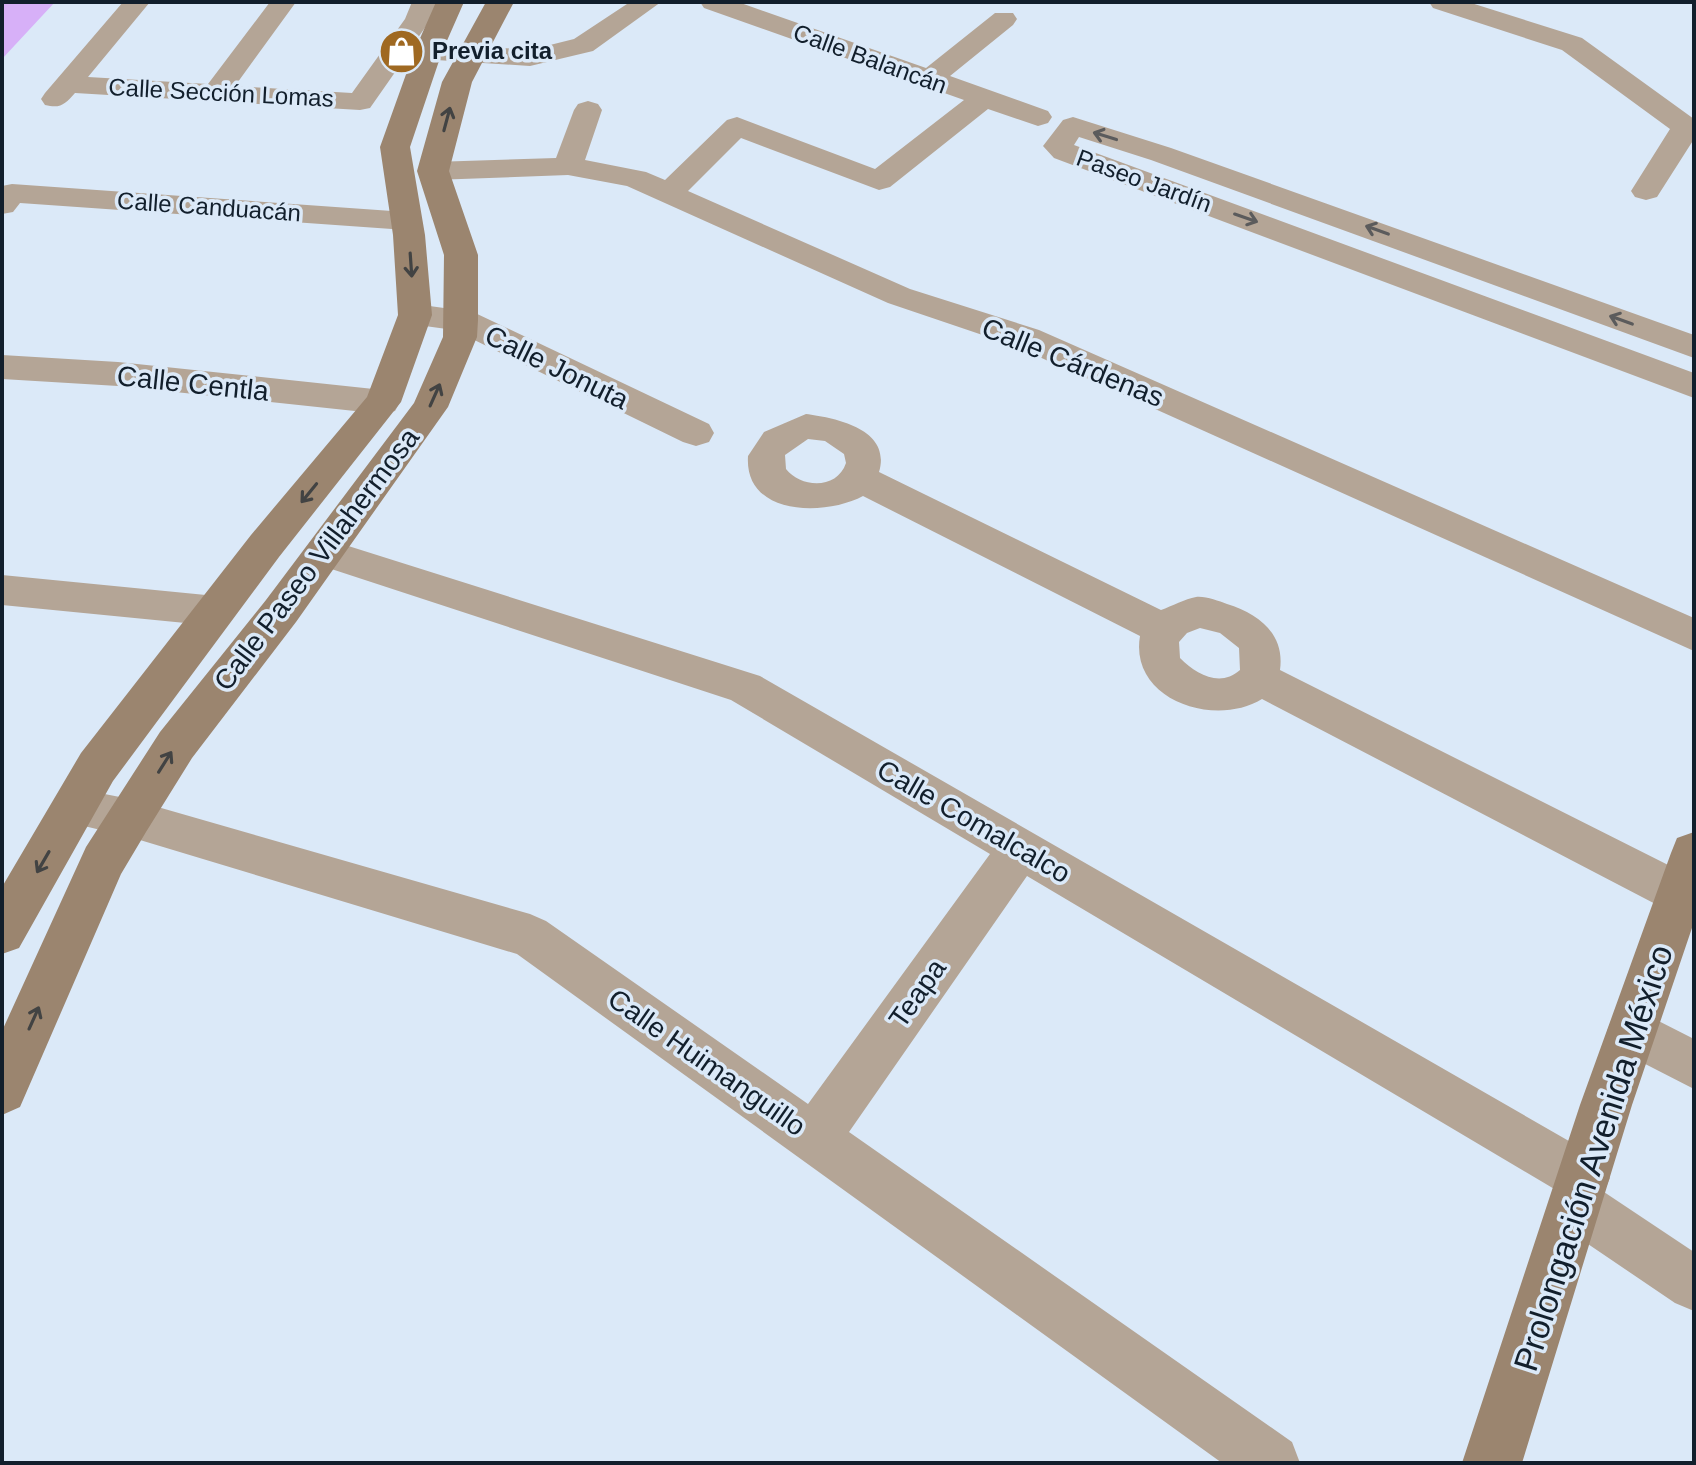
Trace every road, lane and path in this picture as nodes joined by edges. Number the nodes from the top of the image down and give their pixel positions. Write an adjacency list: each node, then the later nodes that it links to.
1 (137, 2): 15 (street, Calle Sección Lomas)
2 (283, 2): 15 (street)
3 (425, 2): 12 (street, Calle Sección Lomas)
4 (450, 2): 12 (street, Calle Paseo Villahermosa)
5 (500, 2): 13 (street)
6 (648, 2): 13 (street)
7 (713, 2): 11 (street, Calle Balancán)
8 (792, 2): 11 (street)
9 (1442, 2): 19 (street)
10 (1005, 20): 14 (street)
11 (760, 30): 14 (street, Calle Balancán)
12 (412, 50): 13 (street); 15 (street, Calle Sección Lomas); 28 (street, Calle Paseo Villahermosa)
13 (472, 56): 22 (street, one-way to 13)
14 (928, 80): 16 (street, Calle Balancán)
15 (216, 92)
16 (983, 99): 18 (street, Calle Balancán); 25 (street, Calle Balancán)
17 (588, 110): 21 (street)
18 (1038, 117)
19 (1690, 129): 24 (street)
20 (1161, 154): 23 (street); 23 (street, Paseo Jardín, one-way to 23); 27 (street, Paseo Jardín)
21 (568, 166): 22 (street, Calle Cárdenas); 25 (street, Calle Cárdenas)
22 (433, 171): 34 (street, Calle Paseo Villahermosa)
23 (1138, 180): 29 (street, Paseo Jardín, one-way to 29)
24 (1646, 191)
25 (670, 192): 46 (street, Calle Cárdenas)
26 (7, 199): 28 (street, Calle Canduacán)
27 (1308, 206): 29 (street); 30 (street, Paseo Jardín, one-way to 27)
28 (406, 221): 33 (street, Calle Paseo Villahermosa, one-way to 33)
29 (1288, 233): 31 (street, Paseo Jardín)
30 (1442, 254): 31 (street); 32 (street, Paseo Jardín)
31 (1422, 283): 35 (street, Paseo Jardín)
32 (1559, 297): 35 (street); 36 (street, Paseo Jardín, one-way to 32)
33 (415, 315): 34 (street, Calle Jonuta); 39 (street, Calle Paseo Villahermosa)
34 (461, 320): 40 (street, Calle Jonuta); 42 (street, Calle Paseo Villahermosa, one-way to 34)
35 (1537, 327): 38 (street, Paseo Jardín)
36 (1694, 347)
37 (2, 367): 39 (street, Calle Centla)
38 (1694, 386)
39 (383, 402): 44 (street, Calle Paseo Villahermosa, one-way to 44)
40 (696, 433)
41 (859, 478): 45 (street)
42 (323, 552): 49 (street, Calle Paseo Villahermosa, one-way to 42); 50 (street, Calle Comalcalco)
43 (2, 590): 44 (street)
44 (216, 611): 48 (street, Calle Paseo Villahermosa)
45 (1162, 629): 47 (street); 47 (street)
46 (1694, 635)
47 (1258, 678): 51 (street)
48 (74, 807): 49 (street, Calle Huimanguillo); 52 (street, Calle Paseo Villahermosa, one-way to 52)
49 (130, 818): 55 (street, Calle Paseo Villahermosa, one-way to 49); 56 (street, Calle Huimanguillo)
50 (1021, 848): 56 (street, Teapa); 57 (street, Calle Comalcalco)
51 (1687, 873): 53 (street, Prolongación Avenida México)
52 (9, 908)
53 (1631, 1031): 54 (street); 57 (street, Prolongación Avenida México)
54 (1694, 1065)
55 (2, 1089)
56 (814, 1138): 59 (street, Calle Huimanguillo)
57 (1580, 1191): 58 (street, Calle Comalcalco); 60 (street, Prolongación Avenida México)
58 (1694, 1284)
59 (1271, 1463)
60 (1492, 1463)

